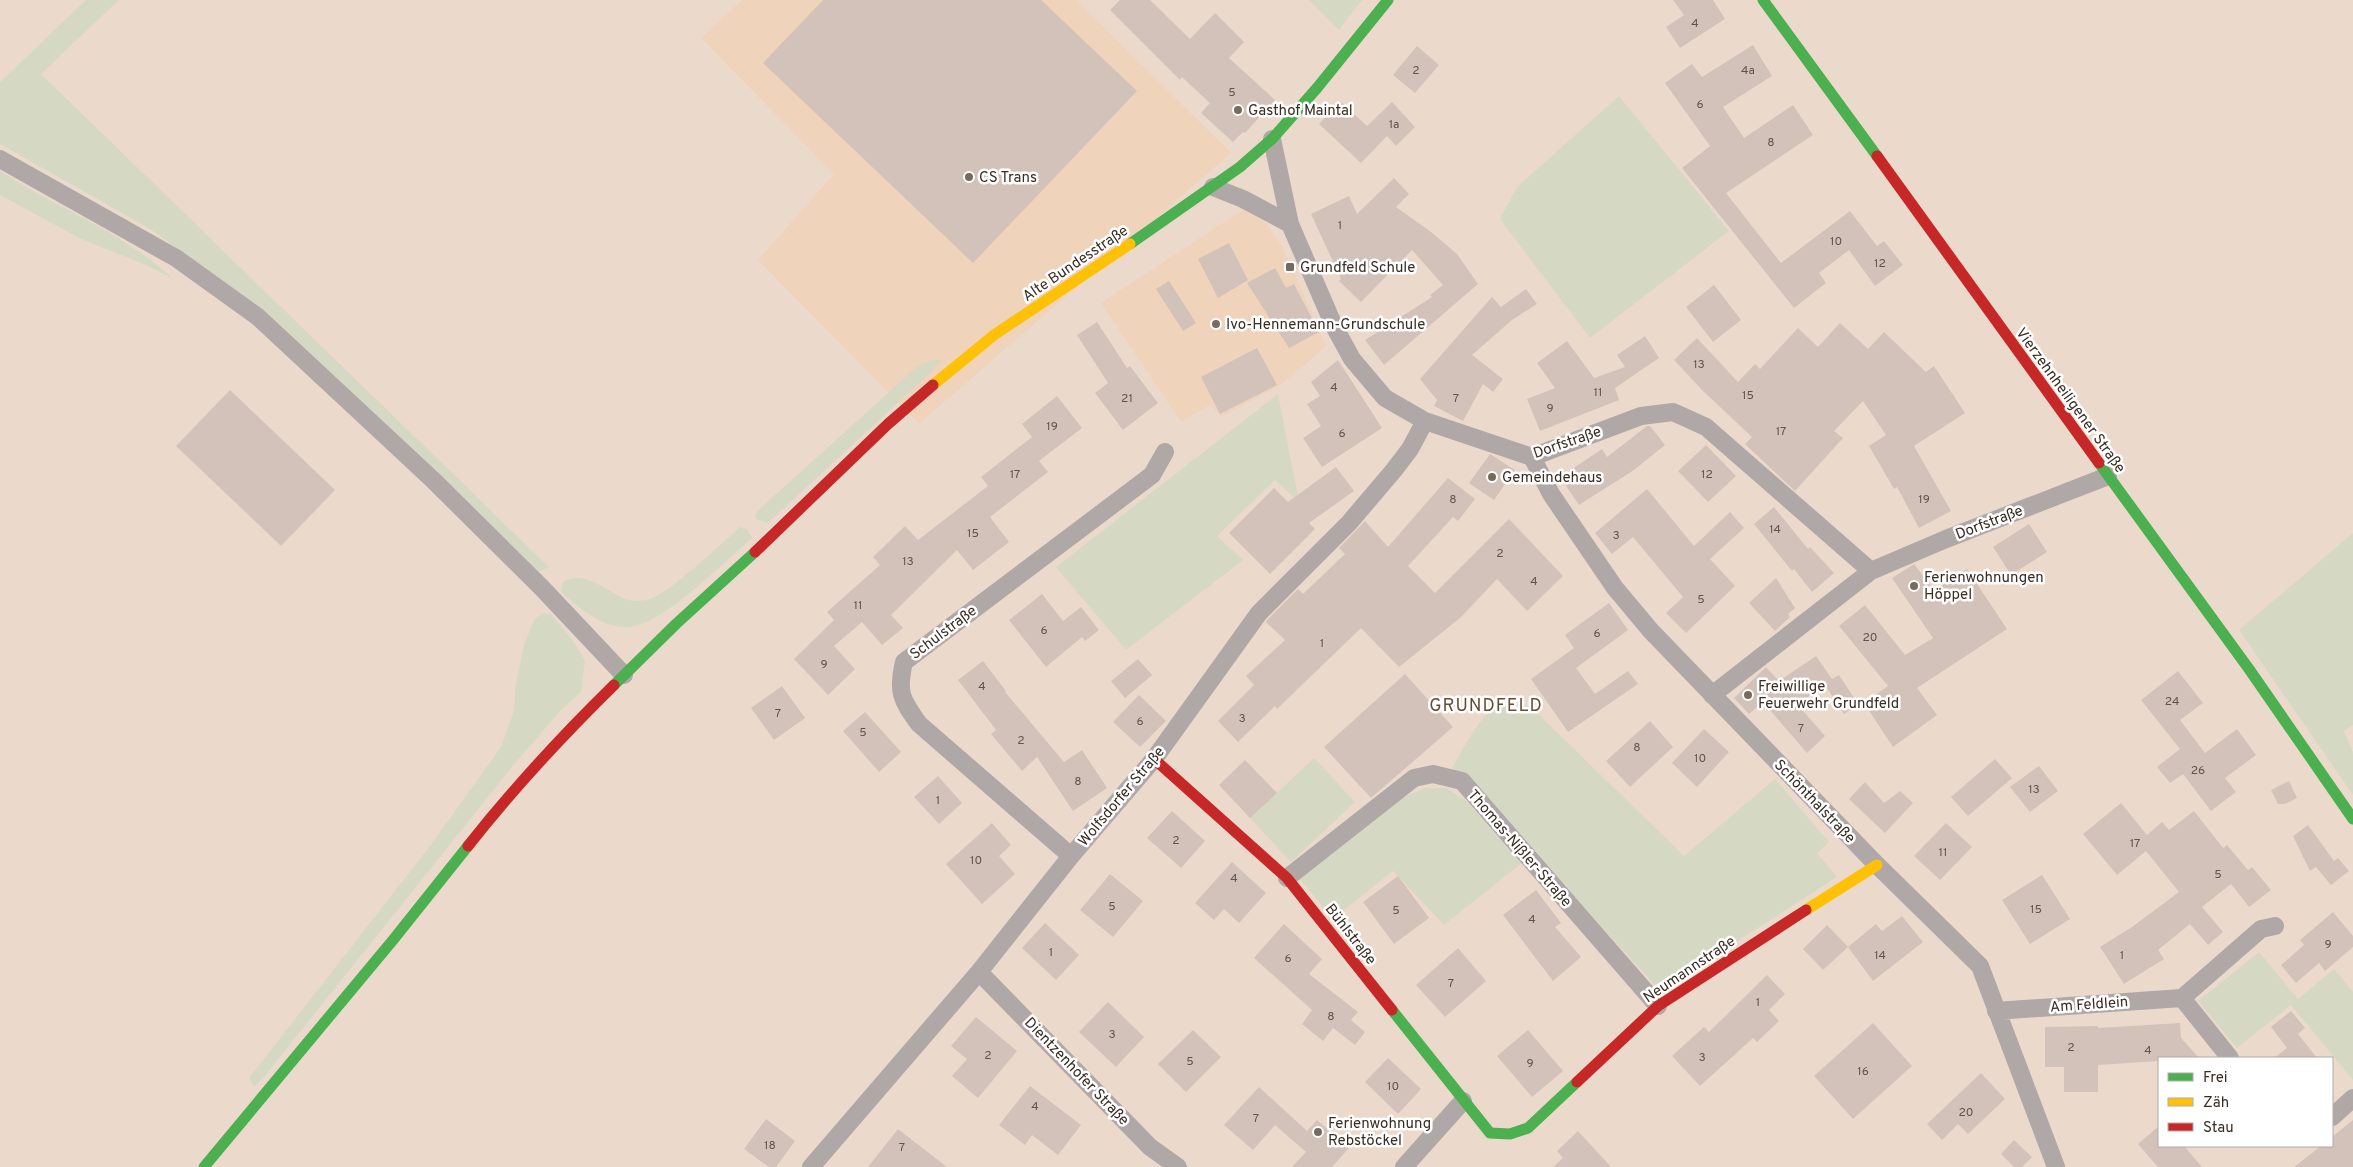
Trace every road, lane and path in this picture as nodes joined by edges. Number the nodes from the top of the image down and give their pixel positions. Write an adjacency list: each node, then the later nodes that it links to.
1 (1388, 0): 3 (street, Alte Bundesstraße)
2 (1762, 0): 10 (street, Vierzehnheiligener Straße)
3 (1272, 139): 5 (street, Alte Bundesstraße); 6 (street, Dorfstraße)
4 (0, 159): 12 (street)
5 (1214, 187): 6 (street); 12 (street, Alte Bundesstraße)
6 (1290, 224): 7 (street, Dorfstraße)
7 (1425, 421): 9 (street, Dorfstraße); 14 (street, Wolfsdorfer Straße)
8 (1165, 452): 16 (street, Schulstraße)
9 (1532, 457): 11 (street, Dorfstraße); 13 (street, Schönthalstraße)
10 (2108, 476): 11 (street, Dorfstraße); 15 (street, Vierzehnheiligener Straße)
11 (1871, 571): 13 (street, Dorfstraße)
12 (624, 675): 29 (street, Alte Bundesstraße)
13 (1712, 696): 17 (street, Schönthalstraße)
14 (1154, 759): 16 (street, Wolfsdorfer Straße); 18 (street, Bühlstraße)
15 (2353, 819)
16 (1071, 856): 20 (street, Wolfsdorfer Straße)
17 (1876, 865): 22 (street, Neumannstraße); 23 (street, Schönthalstraße)
18 (1287, 878): 22 (street, Thomas-Nißler-Straße); 26 (street, Bühlstraße)
19 (2275, 926): 21 (street)
20 (979, 972): 30 (street, Wolfsdorfer Straße); 31 (street, Dientzenhofer Straße)
21 (2182, 998): 23 (street, Am Feldlein); 24 (street)
22 (1658, 1006): 28 (street, Neumannstraße)
23 (1996, 1011): 33 (street, Schönthalstraße)
24 (2229, 1057)
25 (2353, 1098): 27 (street)
26 (1463, 1101): 28 (street, Bühlstraße); 32 (street)
27 (2333, 1116)
28 (1510, 1134)
29 (204, 1167)
30 (811, 1167)
31 (1178, 1167)
32 (1404, 1167)
33 (2056, 1167)

